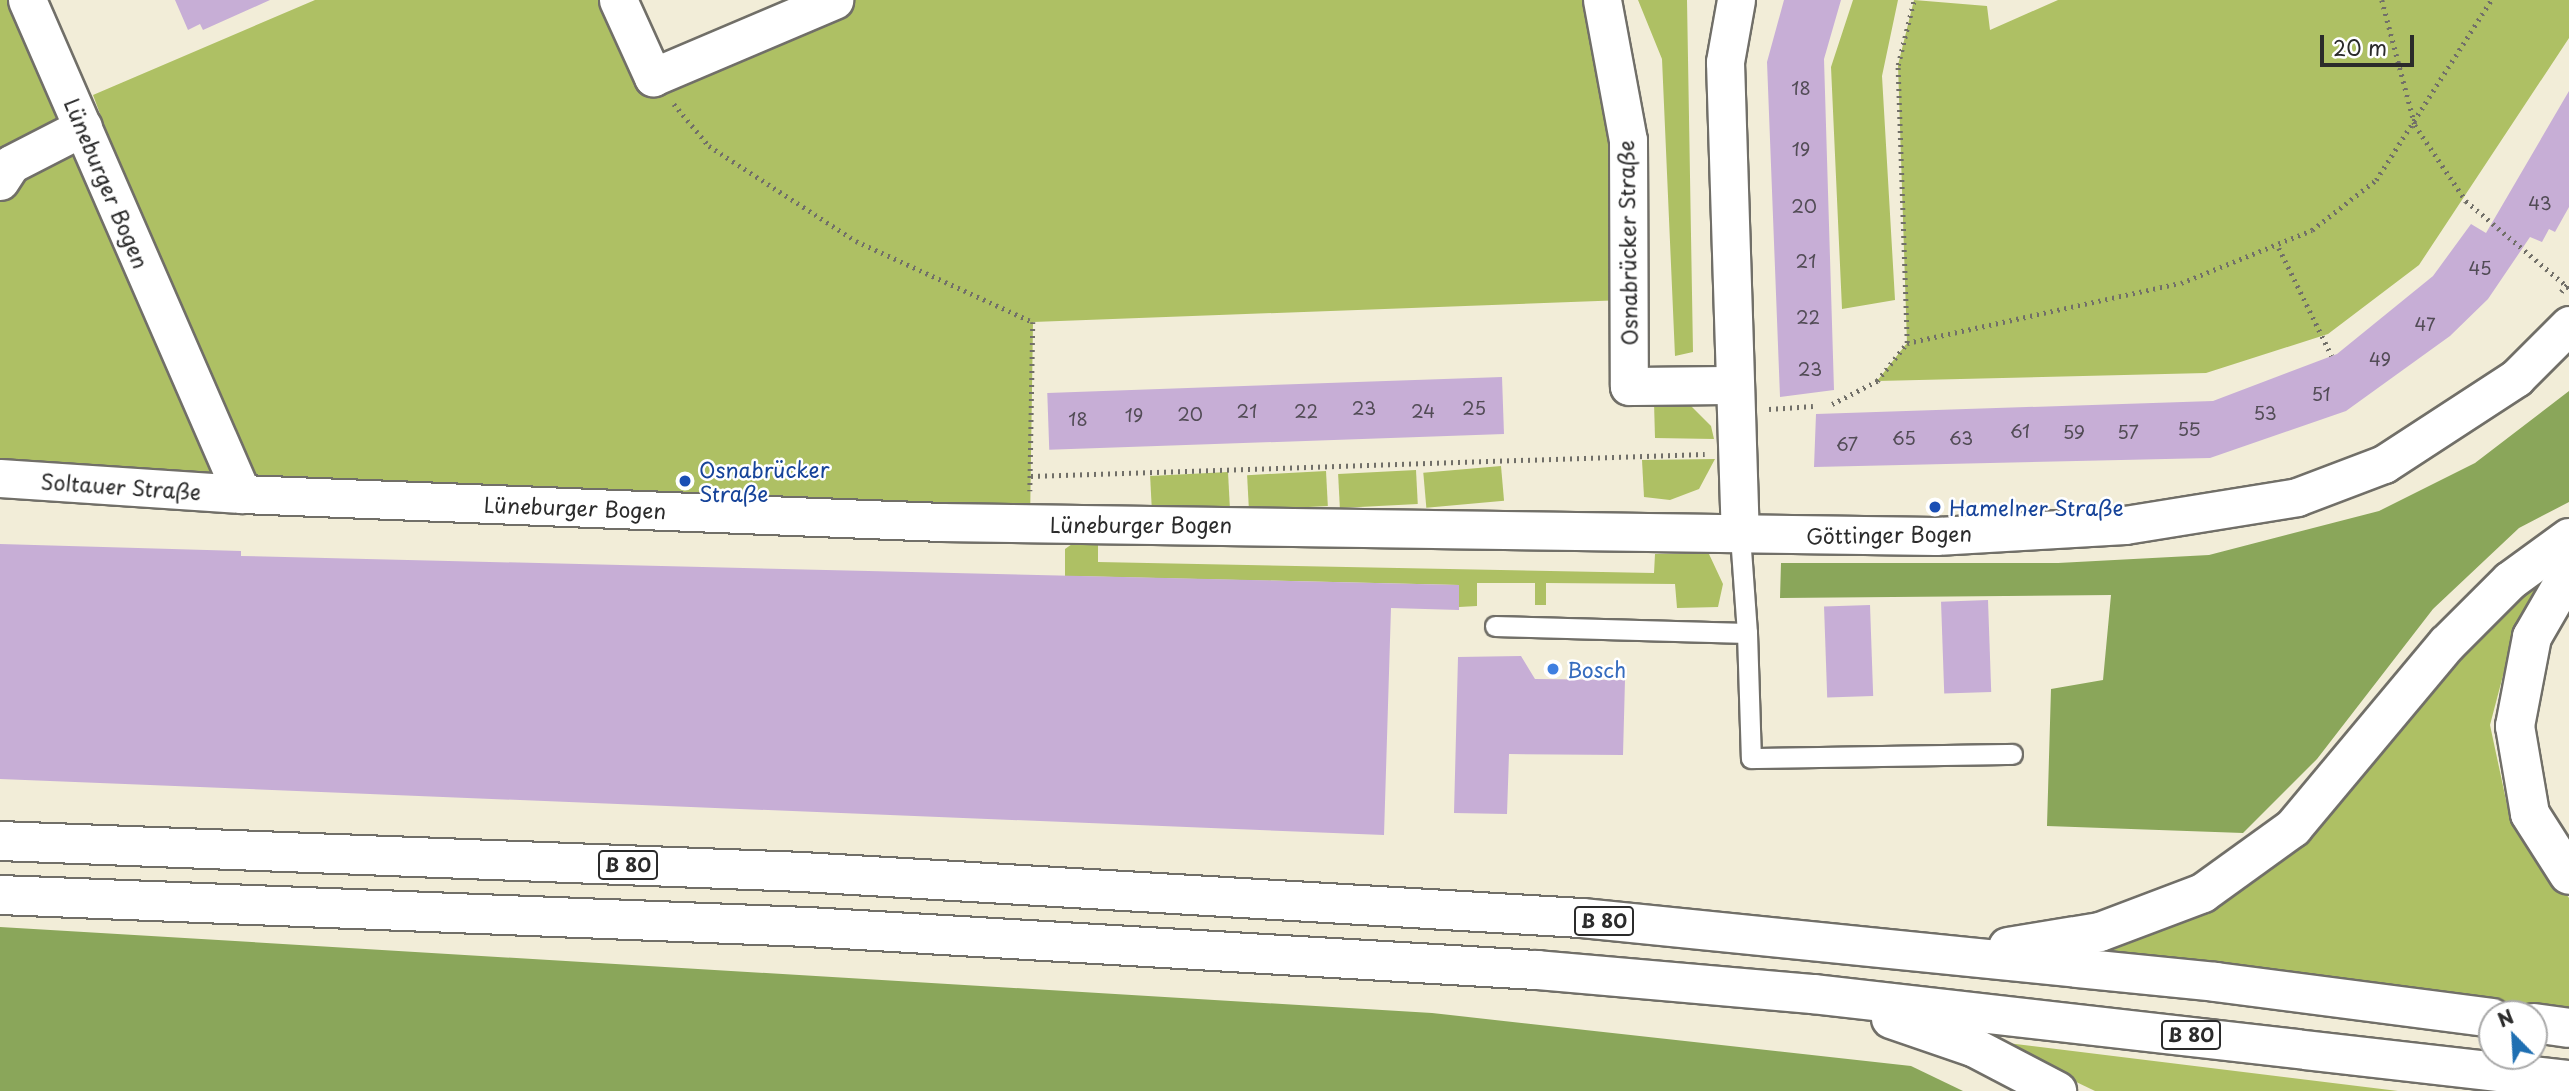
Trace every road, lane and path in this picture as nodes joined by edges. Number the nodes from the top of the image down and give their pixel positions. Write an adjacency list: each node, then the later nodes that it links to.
1 (27, 0): 11 (street, Lüneburger Bogen)
2 (618, 0): 9 (street)
3 (834, 0): 9 (street)
4 (1602, 0): 18 (street, Osnabrücker Straße)
5 (1736, 0): 18 (street)
6 (1914, 0): 16 (path)
7 (2382, 0): 10 (path)
8 (2491, 0): 10 (path)
9 (653, 77): 21 (path)
10 (2415, 125): 13 (path); 14 (path)
11 (83, 127): 12 (street); 23 (street, Lüneburger Bogen)
12 (0, 181)
13 (2279, 248): 16 (path); 17 (path)
14 (2568, 285): 15 (path)
15 (2564, 310): 25 (street, Göttinger Bogen)
16 (1907, 343): 19 (path)
17 (2333, 356)
18 (1731, 385): 20 (street)
19 (1832, 404)
20 (1735, 453): 21 (path); 25 (street)
21 (1031, 476): 24 (path)
22 (0, 478): 23 (street, Soltauer Straße)
23 (242, 494): 24 (street, Lüneburger Bogen)
24 (1030, 524): 25 (street, Lüneburger Bogen)
25 (1740, 535): 29 (lane)
26 (2569, 538): 34 (highway)
27 (2569, 573): 32 (highway)
28 (1495, 626): 29 (lane)
29 (1747, 633): 30 (lane)
30 (2011, 754)
31 (0, 841): 34 (highway, B 80)
32 (2569, 874)
33 (0, 895): 35 (highway, B 80)
34 (1951, 956): 36 (highway, B 80)
35 (1813, 994): 39 (highway, B 80); 40 (highway)
36 (2478, 1016)
37 (2548, 1025): 38 (highway)
38 (2569, 1027)
39 (2569, 1080)
40 (2057, 1091)

